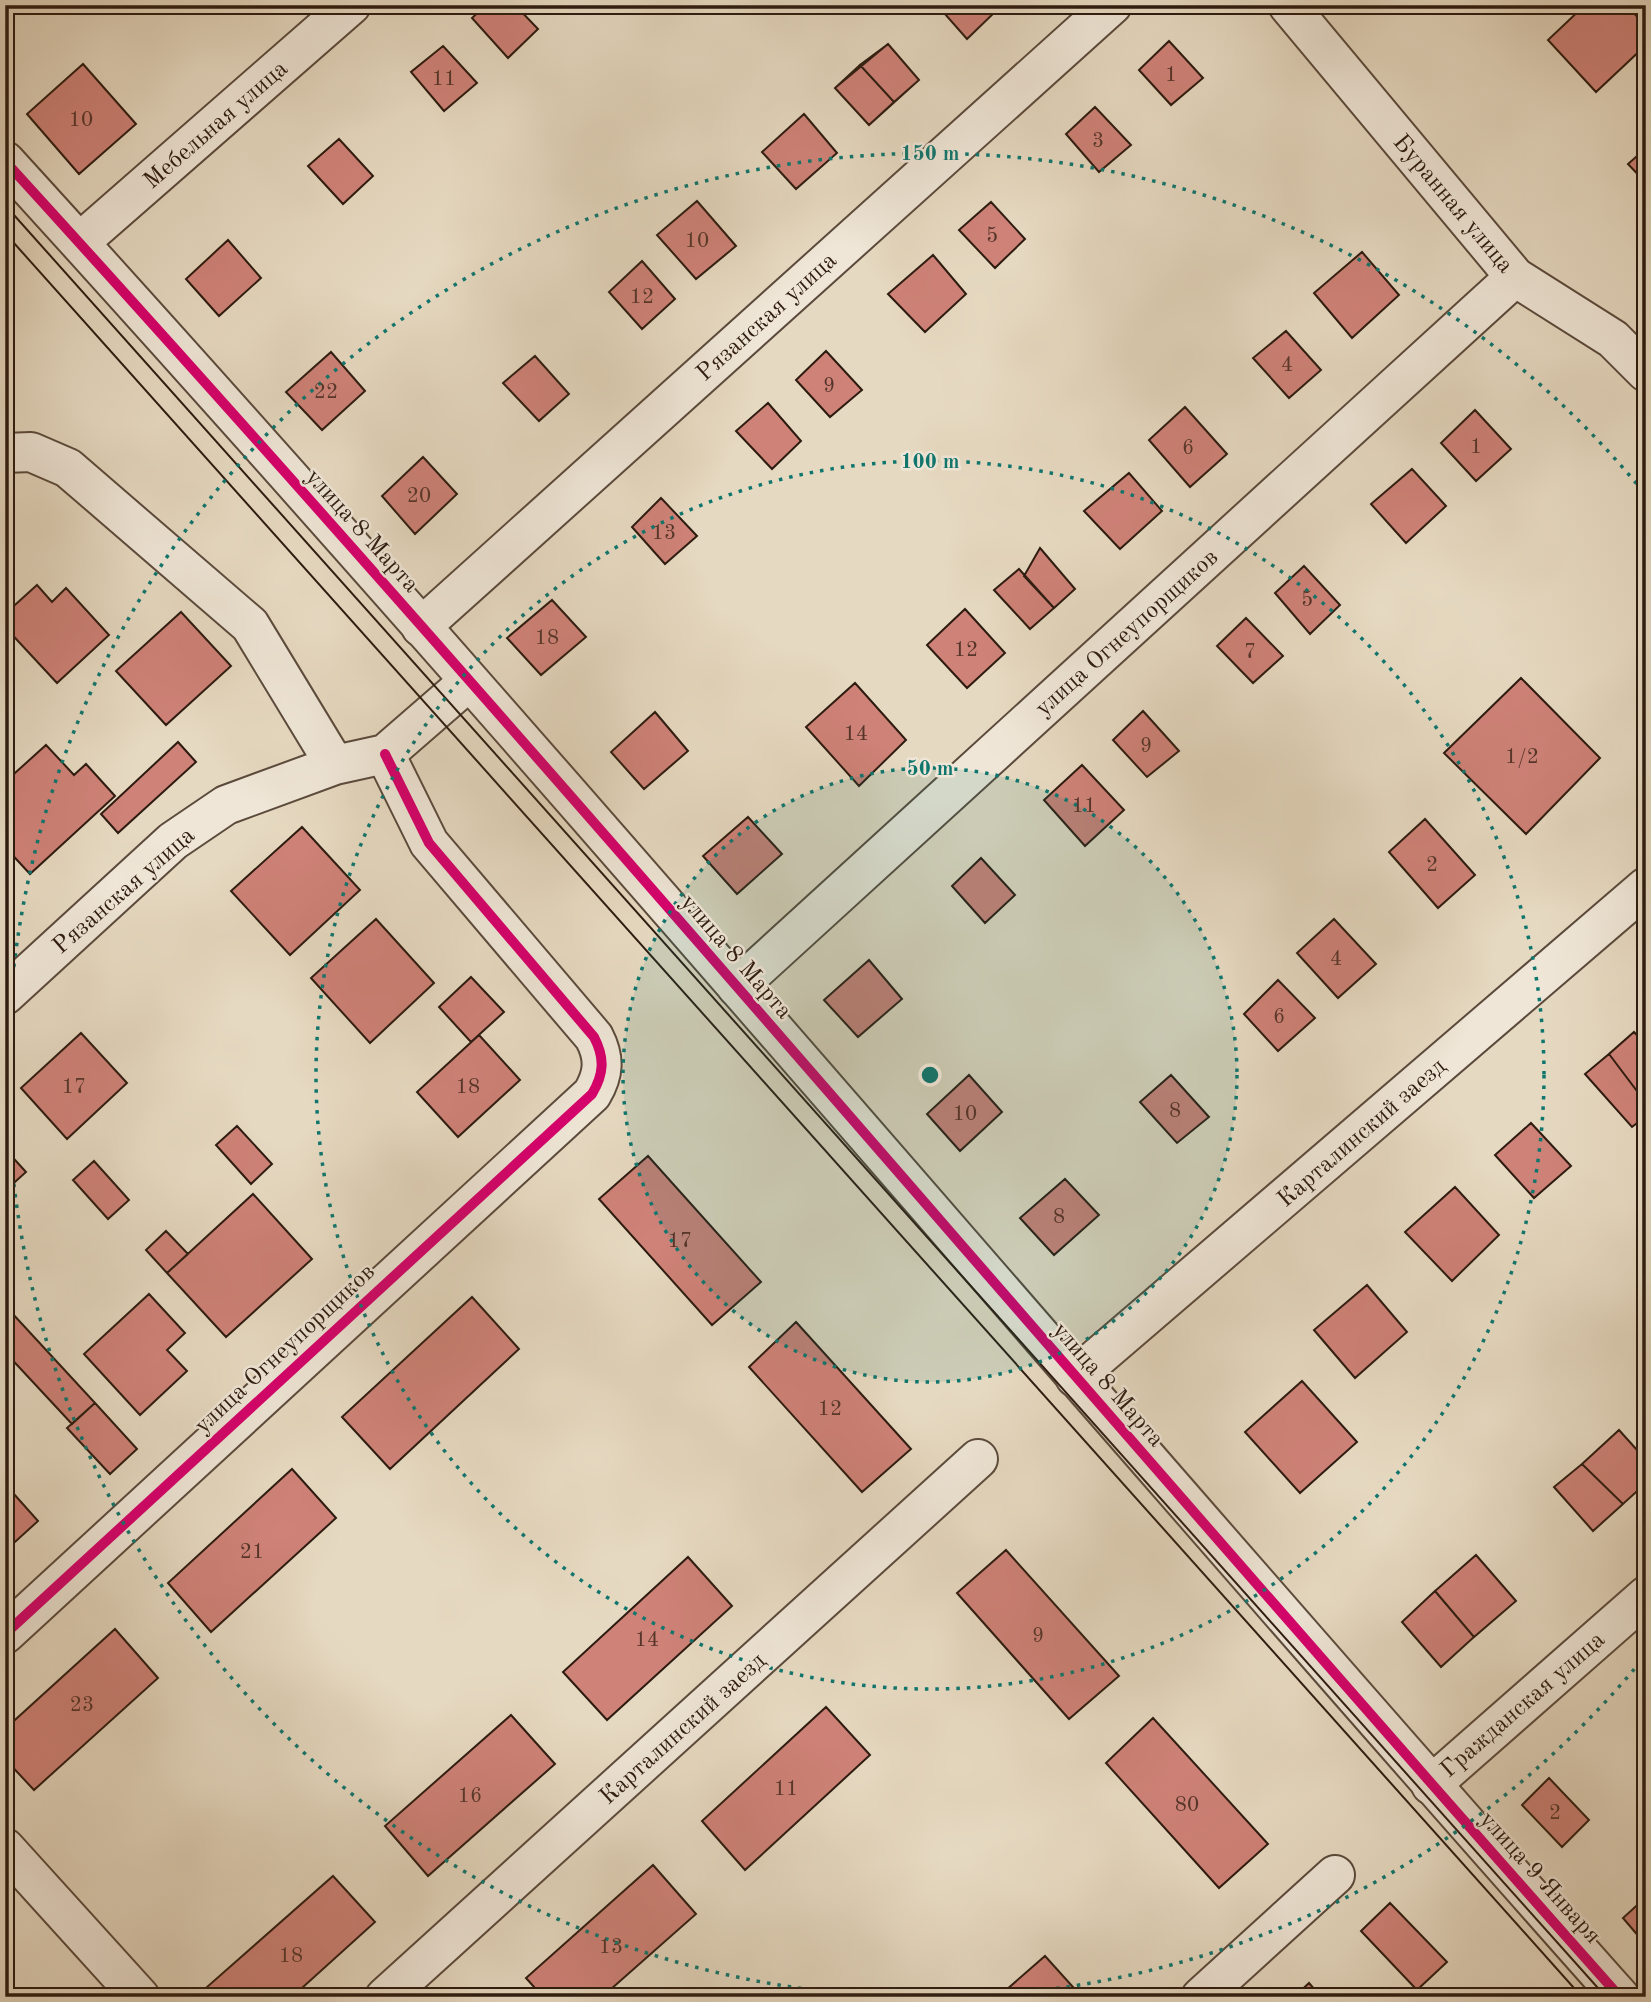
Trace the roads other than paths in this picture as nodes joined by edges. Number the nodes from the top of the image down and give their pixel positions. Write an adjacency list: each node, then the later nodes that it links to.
1 (351, 5): 5 (street, Мебельная улица)
2 (1112, 5): 9 (street, Рязанская улица)
3 (1288, 5): 6 (street, Буранная улица)
4 (5, 161): 5 (street, улица 8 Марта)
5 (80, 242): 9 (street, улица 8 Марта)
6 (1514, 276): 7 (street, Буранная улица); 14 (street, улица Огнеупорщиков)
7 (1646, 372)
8 (5, 453): 12 (street)
9 (421, 627): 10 (street, улица 8 Марта)
10 (468, 682): 11 (street, Рязанская улица); 14 (street, улица 8 Марта)
11 (385, 754): 12 (street, Рязанская улица); 19 (street, улица Огнеупорщиков)
12 (335, 765): 15 (street, Рязанская улица)
13 (1646, 887): 16 (street, Карталинский заезд)
14 (737, 988): 16 (street, улица 8 Марта)
15 (5, 995)
16 (1075, 1377): 20 (street, улица 8 Марта)
17 (978, 1458): 24 (street, Карталинский заезд)
18 (1646, 1596): 20 (street, Гражданская улица)
19 (5, 1634)
20 (1431, 1785): 26 (street, улица 9 Января)
21 (5, 1848): 23 (street)
22 (1335, 1875): 25 (street)
23 (140, 1997)
24 (385, 1997)
25 (1201, 1997)
26 (1620, 1997)

